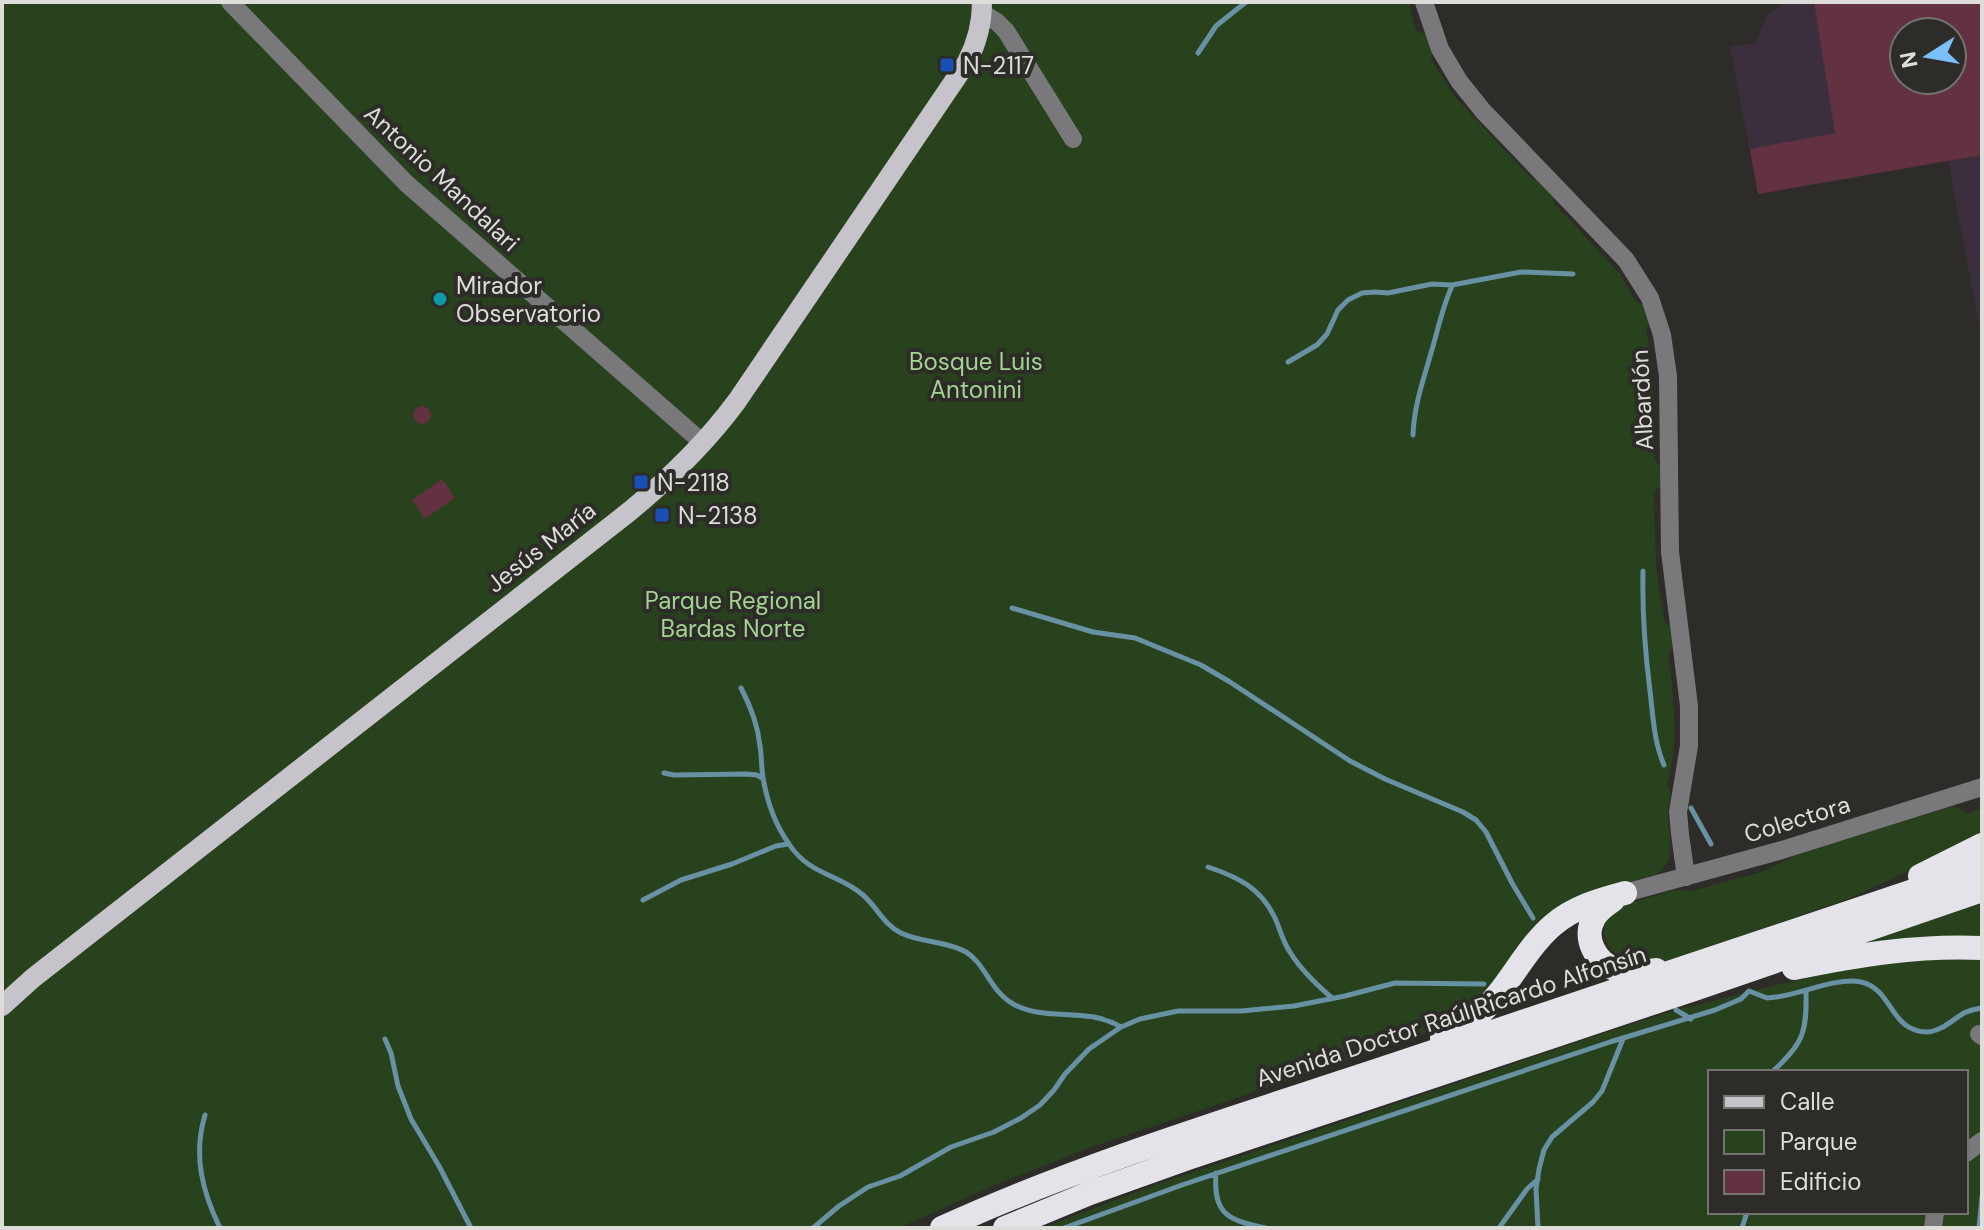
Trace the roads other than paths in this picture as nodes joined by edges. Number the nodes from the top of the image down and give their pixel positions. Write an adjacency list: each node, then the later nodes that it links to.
1 (230, 2): 5 (street, Antonio Mandalari)
2 (1424, 2): 9 (street, Albardón)
3 (982, 7): 4 (street); 5 (main road, Jesús María)
4 (1073, 139)
5 (703, 443): 16 (main road, Jesús María)
6 (1982, 787): 9 (street, Colectora)
7 (1982, 845): 12 (highway)
8 (1982, 868): 12 (highway, Avenida Doctor Raúl Ricardo Alfonsín)
9 (1686, 877): 11 (street, Colectora)
10 (1982, 890): 15 (highway, Avenida Doctor Raúl Ricardo Alfonsín)
11 (1625, 893): 14 (highway); 17 (highway)
12 (1843, 914): 14 (highway, Avenida Doctor Raúl Ricardo Alfonsín)
13 (1982, 948): 15 (highway)
14 (1700, 964): 17 (highway, Avenida Doctor Raúl Ricardo Alfonsín)
15 (1694, 989): 19 (highway, Avenida Doctor Raúl Ricardo Alfonsín)
16 (2, 1006)
17 (1379, 1070): 18 (highway, Avenida Doctor Raúl Ricardo Alfonsín)
18 (942, 1228)
19 (1005, 1228)

